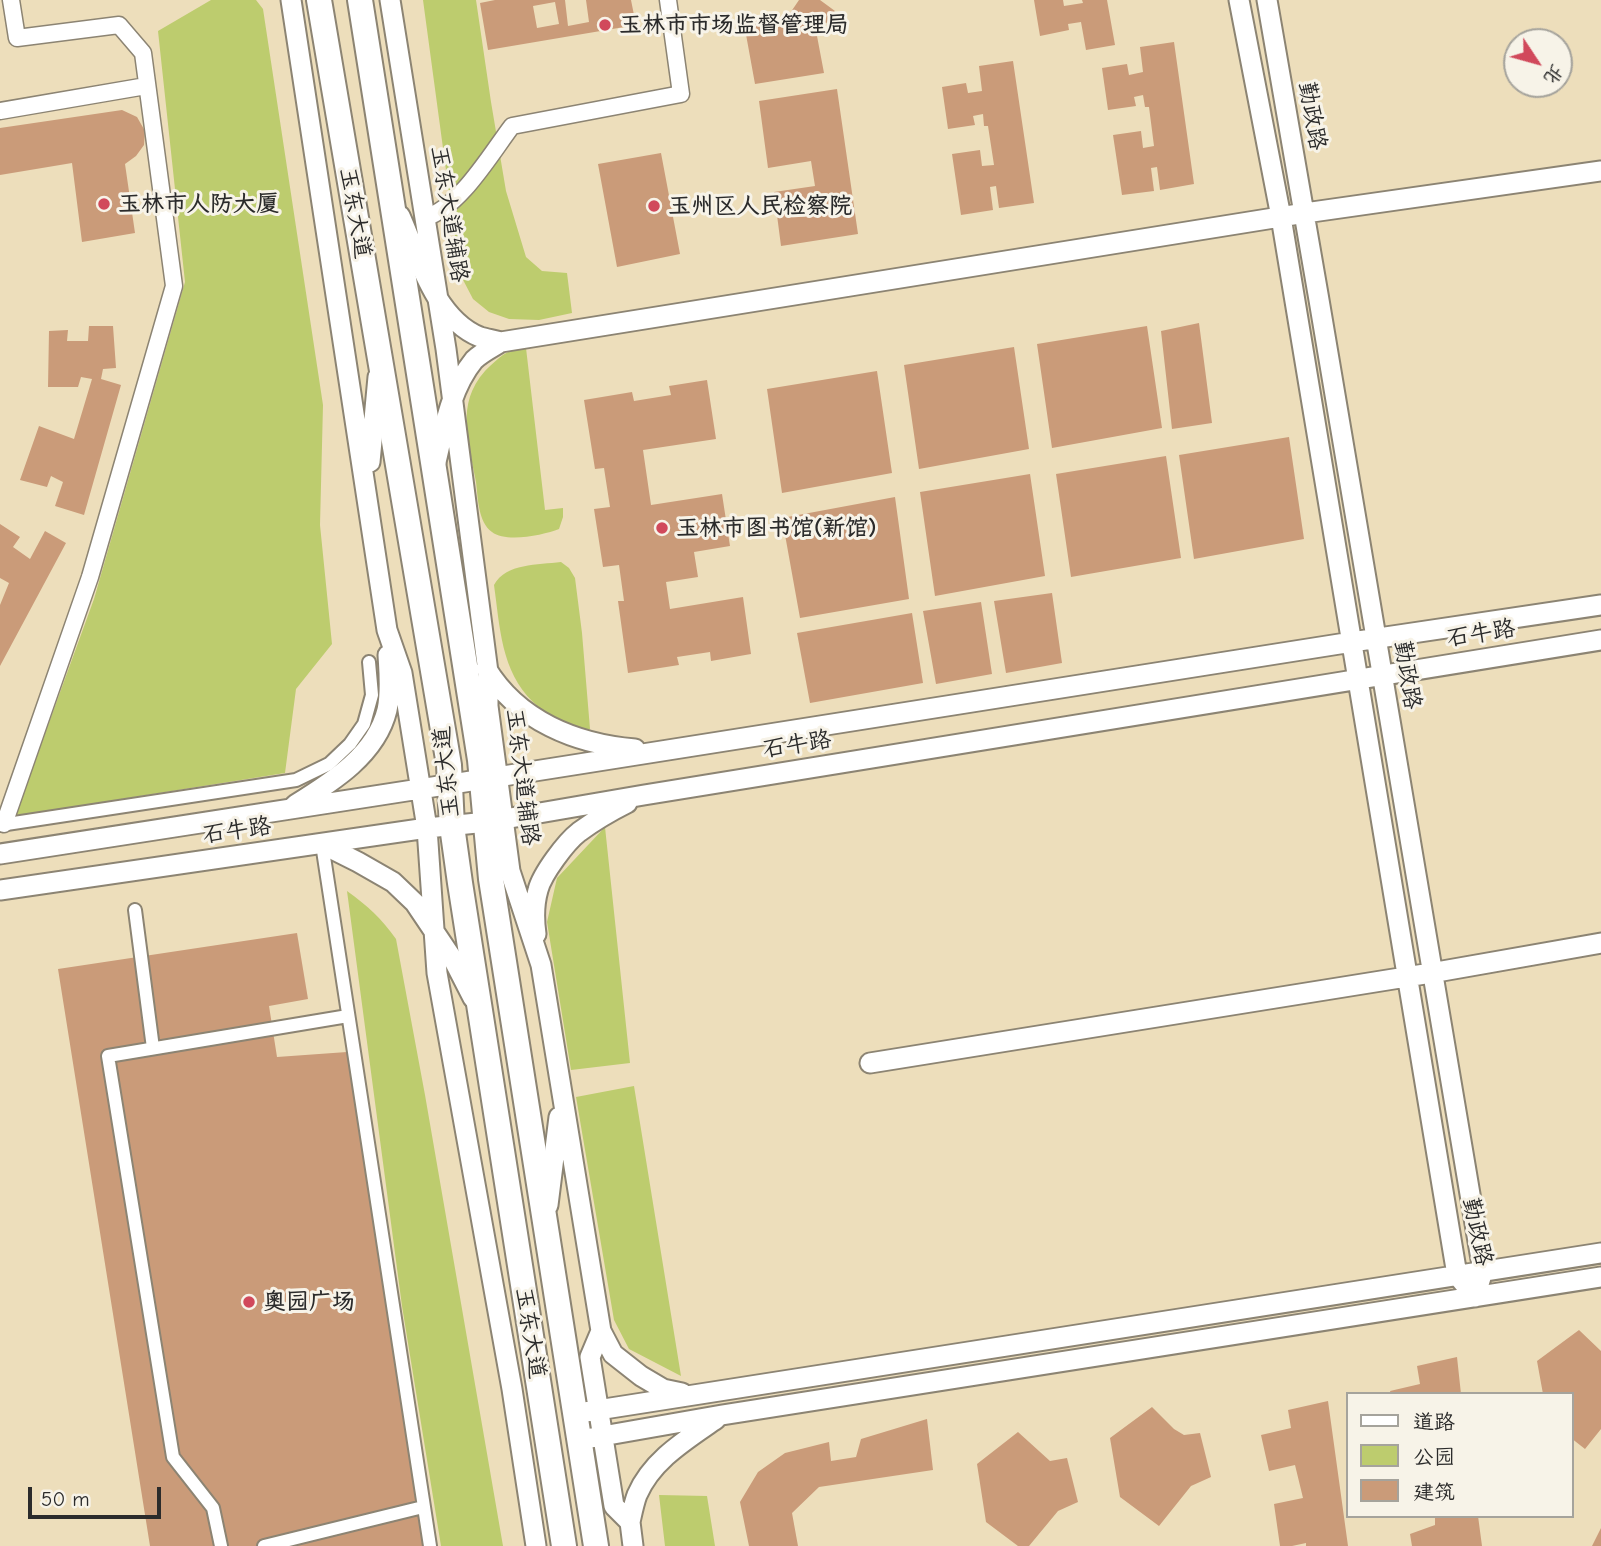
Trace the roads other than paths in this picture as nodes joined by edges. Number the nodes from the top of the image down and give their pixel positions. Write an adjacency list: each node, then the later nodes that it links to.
1 (10, 0): 9 (street)
2 (291, 0): 28 (street)
3 (319, 0): 23 (main road, 玉东大道)
4 (360, 0): 15 (main road, 玉东大道)
5 (390, 0): 14 (street, 玉东大道辅路)
6 (668, 0): 18 (street)
7 (1239, 0): 17 (street, 勤政路)
8 (1267, 0): 16 (street, 勤政路)
9 (17, 38): 10 (street); 11 (street)
10 (0, 41)
11 (146, 86): 12 (street); 43 (street)
12 (0, 111)
13 (1601, 171): 16 (street)
14 (419, 181): 18 (street, 玉东大道辅路); 19 (street)
15 (391, 197): 19 (street); 20 (main road, 玉东大道)
16 (1305, 213): 17 (street); 29 (street, 勤政路)
17 (1281, 217): 22 (street); 31 (street, 勤政路)
18 (425, 218): 21 (street, 玉东大道辅路)
19 (409, 236): 20 (street); 21 (street)
20 (402, 269): 25 (main road, 玉东大道)
21 (438, 298): 22 (street); 24 (street, 玉东大道辅路)
22 (501, 342): 24 (street)
23 (380, 358): 28 (street); 38 (main road, 玉东大道)
24 (453, 401): 25 (street); 33 (street, 玉东大道辅路)
25 (434, 469): 26 (main road, 玉东大道)
26 (454, 595): 33 (street); 37 (main road, 玉东大道)
27 (1601, 606): 29 (street, 石牛路)
28 (387, 630): 39 (street); 41 (street)
29 (1376, 639): 31 (street, 石牛路); 34 (street, 勤政路)
30 (1601, 640): 34 (street, 石牛路)
31 (1352, 642): 35 (street, 勤政路); 36 (street, 石牛路)
32 (369, 662): 43 (street)
33 (488, 672): 36 (street); 37 (street, 玉东大道辅路)
34 (1382, 674): 35 (street, 石牛路); 53 (street, 勤政路)
35 (1358, 678): 40 (street, 石牛路); 54 (street, 勤政路)
36 (664, 751): 37 (street, 石牛路)
37 (490, 779): 38 (street, 石牛路); 42 (main road, 玉东大道)
38 (450, 785): 39 (street, 石牛路); 44 (main road, 玉东大道)
39 (421, 788): 41 (street, 石牛路); 45 (street)
40 (644, 795): 42 (street, 石牛路); 52 (street)
41 (287, 810): 47 (street, 石牛路)
42 (495, 821): 44 (street, 石牛路); 52 (street, 玉东大道辅路); 55 (main road, 玉东大道)
43 (2, 824)
44 (452, 827): 45 (street, 石牛路); 56 (main road, 玉东大道)
45 (427, 828): 46 (street, 石牛路); 50 (street)
46 (322, 844): 48 (street, 石牛路); 50 (street); 57 (street)
47 (0, 854)
48 (0, 890)
49 (135, 910): 58 (street)
50 (434, 933): 56 (street); 76 (street)
51 (1601, 943): 53 (street)
52 (541, 965): 60 (street); 66 (street, 玉东大道辅路)
53 (1431, 973): 54 (street); 62 (street, 勤政路)
54 (1407, 977): 59 (street); 63 (street, 勤政路)
55 (511, 1009): 56 (main road); 60 (main road, 玉东大道)
56 (480, 1014): 77 (main road, 玉东大道)
57 (348, 1016): 58 (street); 71 (street)
58 (153, 1048): 73 (street)
59 (870, 1063)
60 (546, 1227): 68 (main road, 玉东大道)
61 (1601, 1252): 62 (street)
62 (1483, 1271): 63 (street); 65 (street, 勤政路)
63 (1457, 1275): 65 (street, 勤政路); 67 (street)
64 (1601, 1277): 65 (street)
65 (1475, 1297): 69 (street)
66 (601, 1331): 67 (street); 68 (street, 玉东大道辅路)
67 (690, 1395): 68 (street)
68 (587, 1411): 70 (main road, 玉东大道)
69 (722, 1415): 70 (street); 72 (street)
70 (591, 1438): 72 (street); 78 (main road, 玉东大道)
71 (423, 1507): 74 (street); 75 (street)
72 (629, 1522): 79 (street)
73 (221, 1546)
74 (264, 1546)
75 (430, 1546)
76 (536, 1546)
77 (564, 1546)
78 (596, 1546)
79 (633, 1546)

